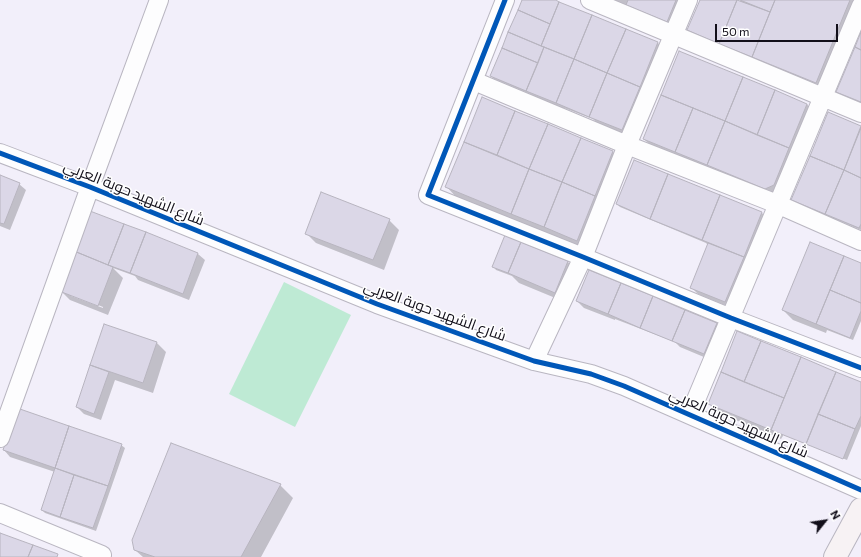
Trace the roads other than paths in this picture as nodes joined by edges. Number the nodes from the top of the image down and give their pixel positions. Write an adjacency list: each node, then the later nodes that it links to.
1 (159, 0): 12 (street)
2 (506, 0): 7 (street)
3 (590, 0): 6 (street)
4 (688, 0): 6 (street)
5 (861, 6): 8 (street)
6 (674, 36): 8 (street); 10 (street)
7 (474, 81): 10 (street); 15 (street)
8 (822, 96): 9 (street); 13 (street)
9 (861, 113)
10 (627, 145): 13 (street); 15 (street)
11 (0, 153): 12 (street, شارع الشهيد حوبة العربي)
12 (90, 187): 17 (street, شارع الشهيد حوبة العربي); 20 (street)
13 (777, 204): 14 (street); 16 (street)
14 (861, 241)
15 (583, 257): 16 (street); 17 (street)
16 (731, 318): 18 (street); 19 (street)
17 (534, 361): 19 (street, شارع الشهيد حوبة العربي)
18 (861, 368)
19 (690, 414): 21 (street, شارع الشهيد حوبة العربي)
20 (0, 438)
21 (861, 490)
22 (861, 509): 25 (main road)
23 (0, 513): 24 (street)
24 (104, 556)
25 (836, 557)

